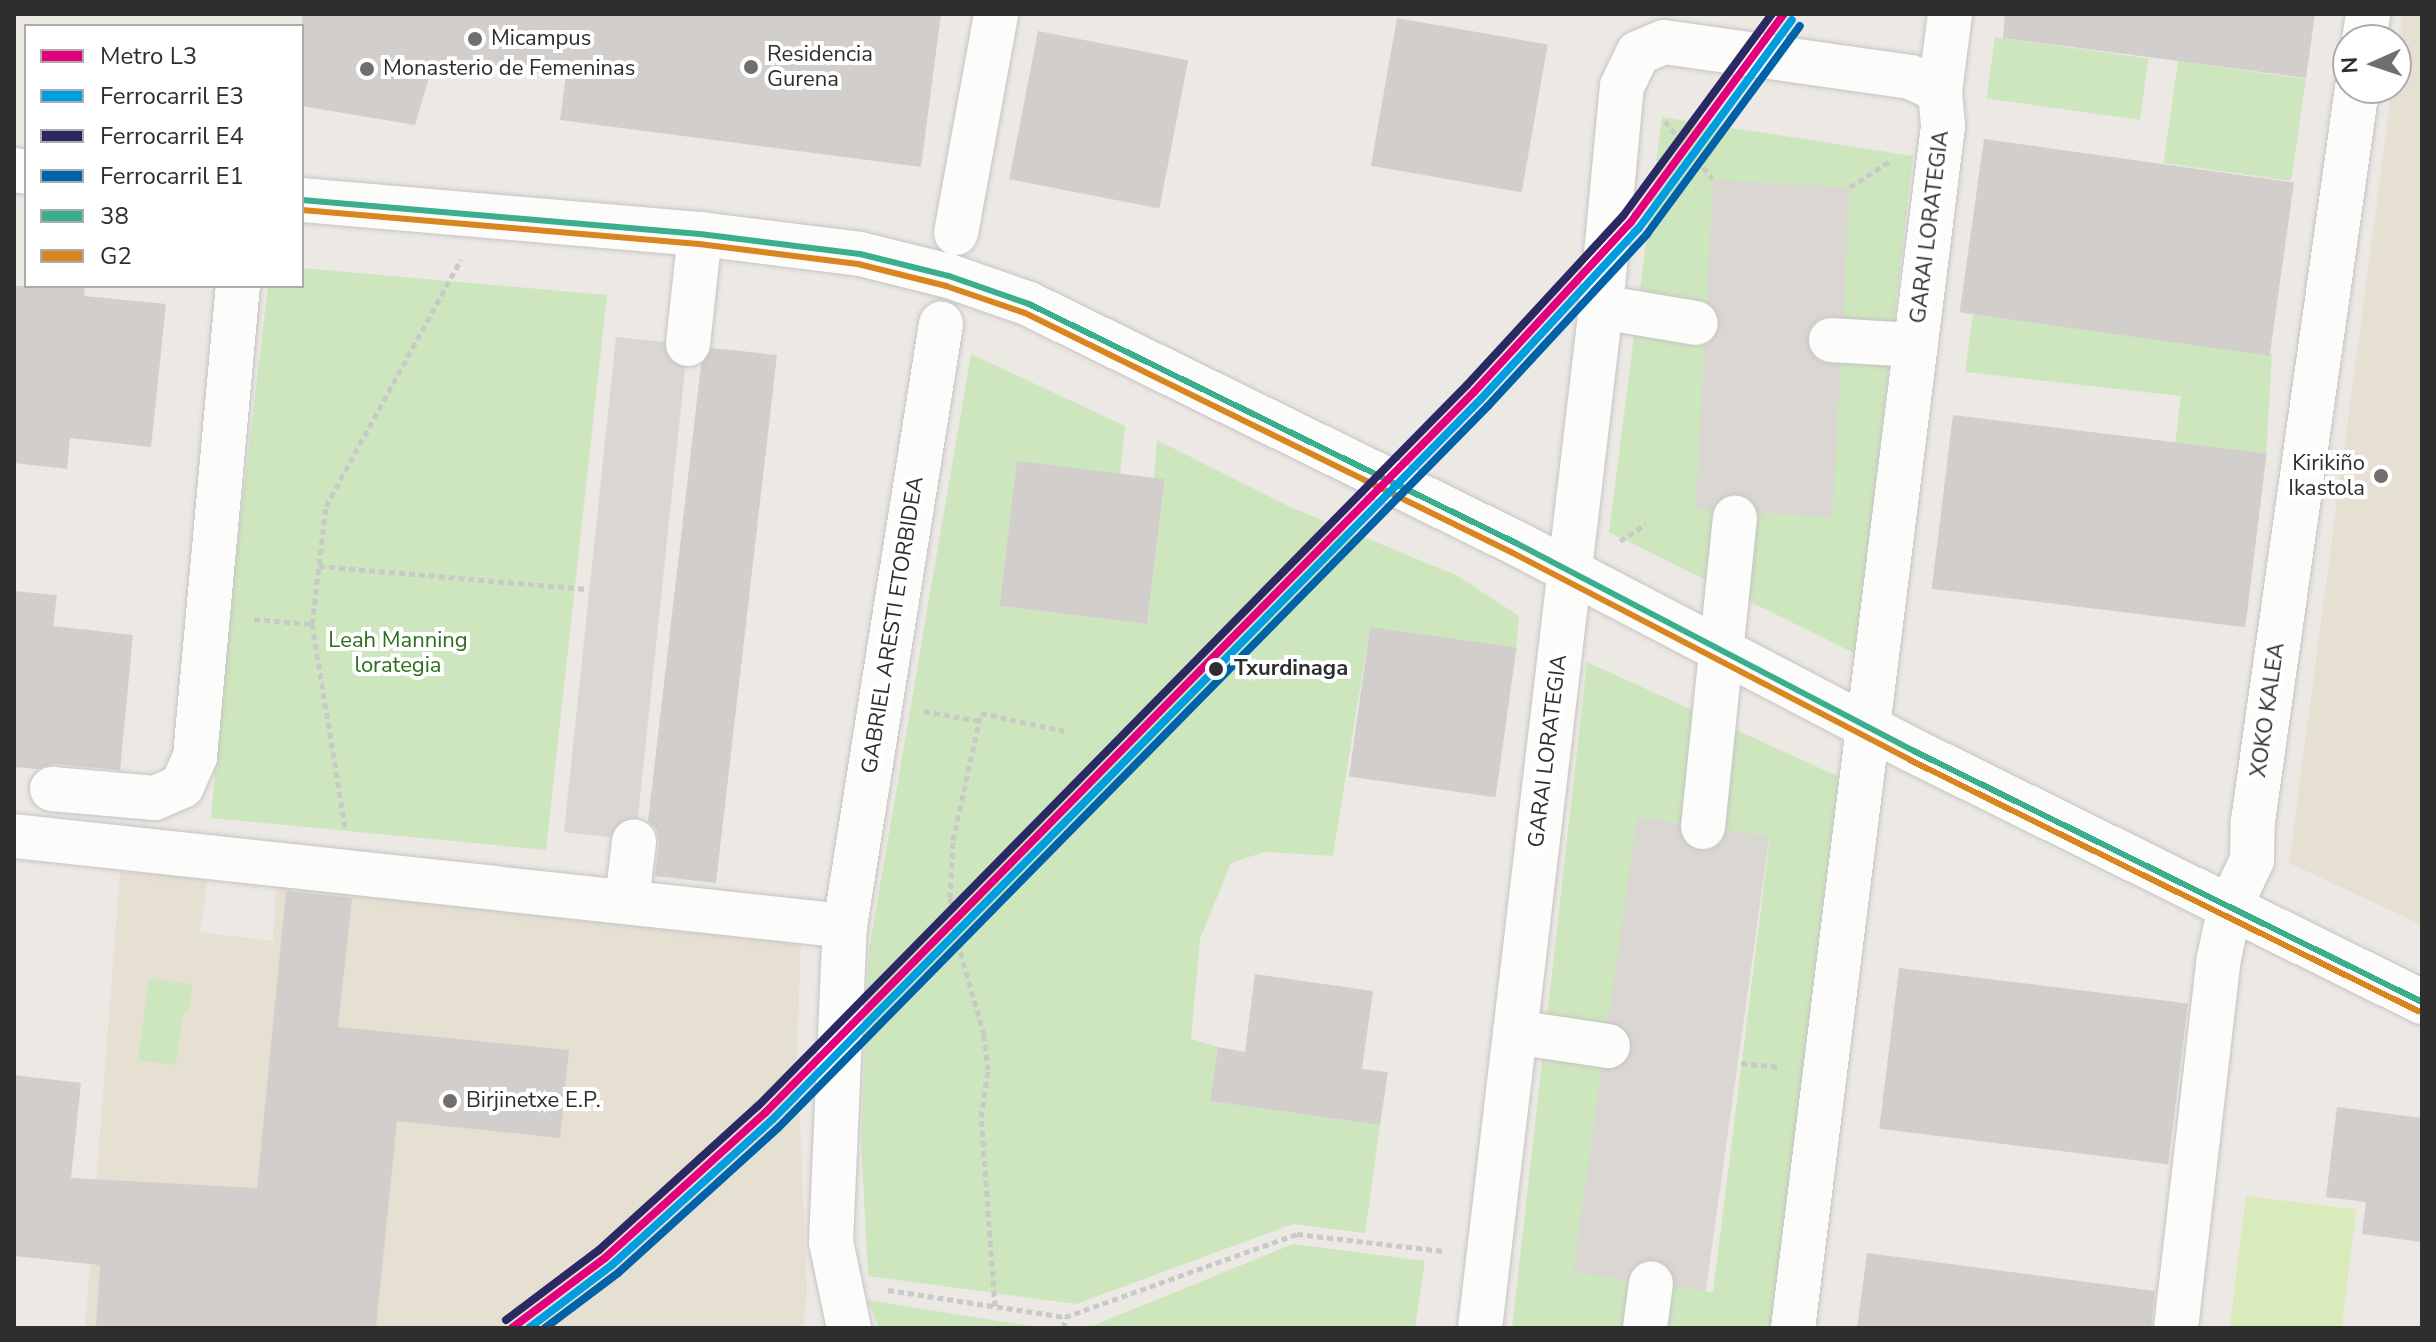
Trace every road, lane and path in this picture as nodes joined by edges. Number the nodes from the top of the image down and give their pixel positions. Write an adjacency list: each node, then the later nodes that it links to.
1 (996, 14): 9 (street)
2 (1950, 14): 3 (street)
3 (1940, 91): 12 (street, GARAI LORATEGIA); 17 (street, GARAI LORATEGIA)
4 (2355, 104): 33 (street, XOKO KALEA)
5 (1662, 117): 6 (path)
6 (1713, 179)
7 (304, 200): 8 (street)
8 (485, 216): 10 (street); 19 (path)
9 (956, 233)
10 (700, 234): 16 (street); 20 (street)
11 (238, 288): 22 (street)
12 (1601, 307): 13 (street); 20 (street, GARAI LORATEGIA)
13 (1696, 323)
14 (941, 324): 34 (street, GABRIEL ARESTI ETORBIDEA)
15 (1831, 340): 17 (street)
16 (688, 344)
17 (1916, 345): 25 (street, GARAI LORATEGIA)
18 (1735, 518): 24 (street)
19 (319, 566): 21 (path); 23 (path)
20 (1570, 573): 24 (street); 36 (street, GARAI LORATEGIA)
21 (588, 589)
22 (208, 616): 23 (path); 27 (street)
23 (312, 624): 31 (path)
24 (1720, 650): 25 (street); 28 (street)
25 (1870, 728): 33 (street); 47 (street, GARAI LORATEGIA)
26 (1064, 731): 41 (path)
27 (52, 789)
28 (1703, 827)
29 (14, 836): 31 (street)
30 (634, 841): 32 (street)
31 (352, 871): 32 (street)
32 (627, 901): 34 (street)
33 (2230, 907): 35 (street); 48 (street, XOKO KALEA)
34 (845, 926): 39 (street, GABRIEL ARESTI ETORBIDEA)
35 (2422, 1002)
36 (1515, 1032): 37 (street); 38 (street, GARAI LORATEGIA)
37 (1608, 1046)
38 (1486, 1256): 42 (path); 45 (street, GARAI LORATEGIA)
39 (839, 1283): 41 (path); 43 (street, GABRIEL ARESTI ETORBIDEA)
40 (1651, 1283): 46 (street)
41 (995, 1306): 42 (path)
42 (1065, 1317): 44 (path)
43 (849, 1328)
44 (1064, 1328)
45 (1480, 1328)
46 (1645, 1328)
47 (1793, 1328)
48 (2176, 1328)

